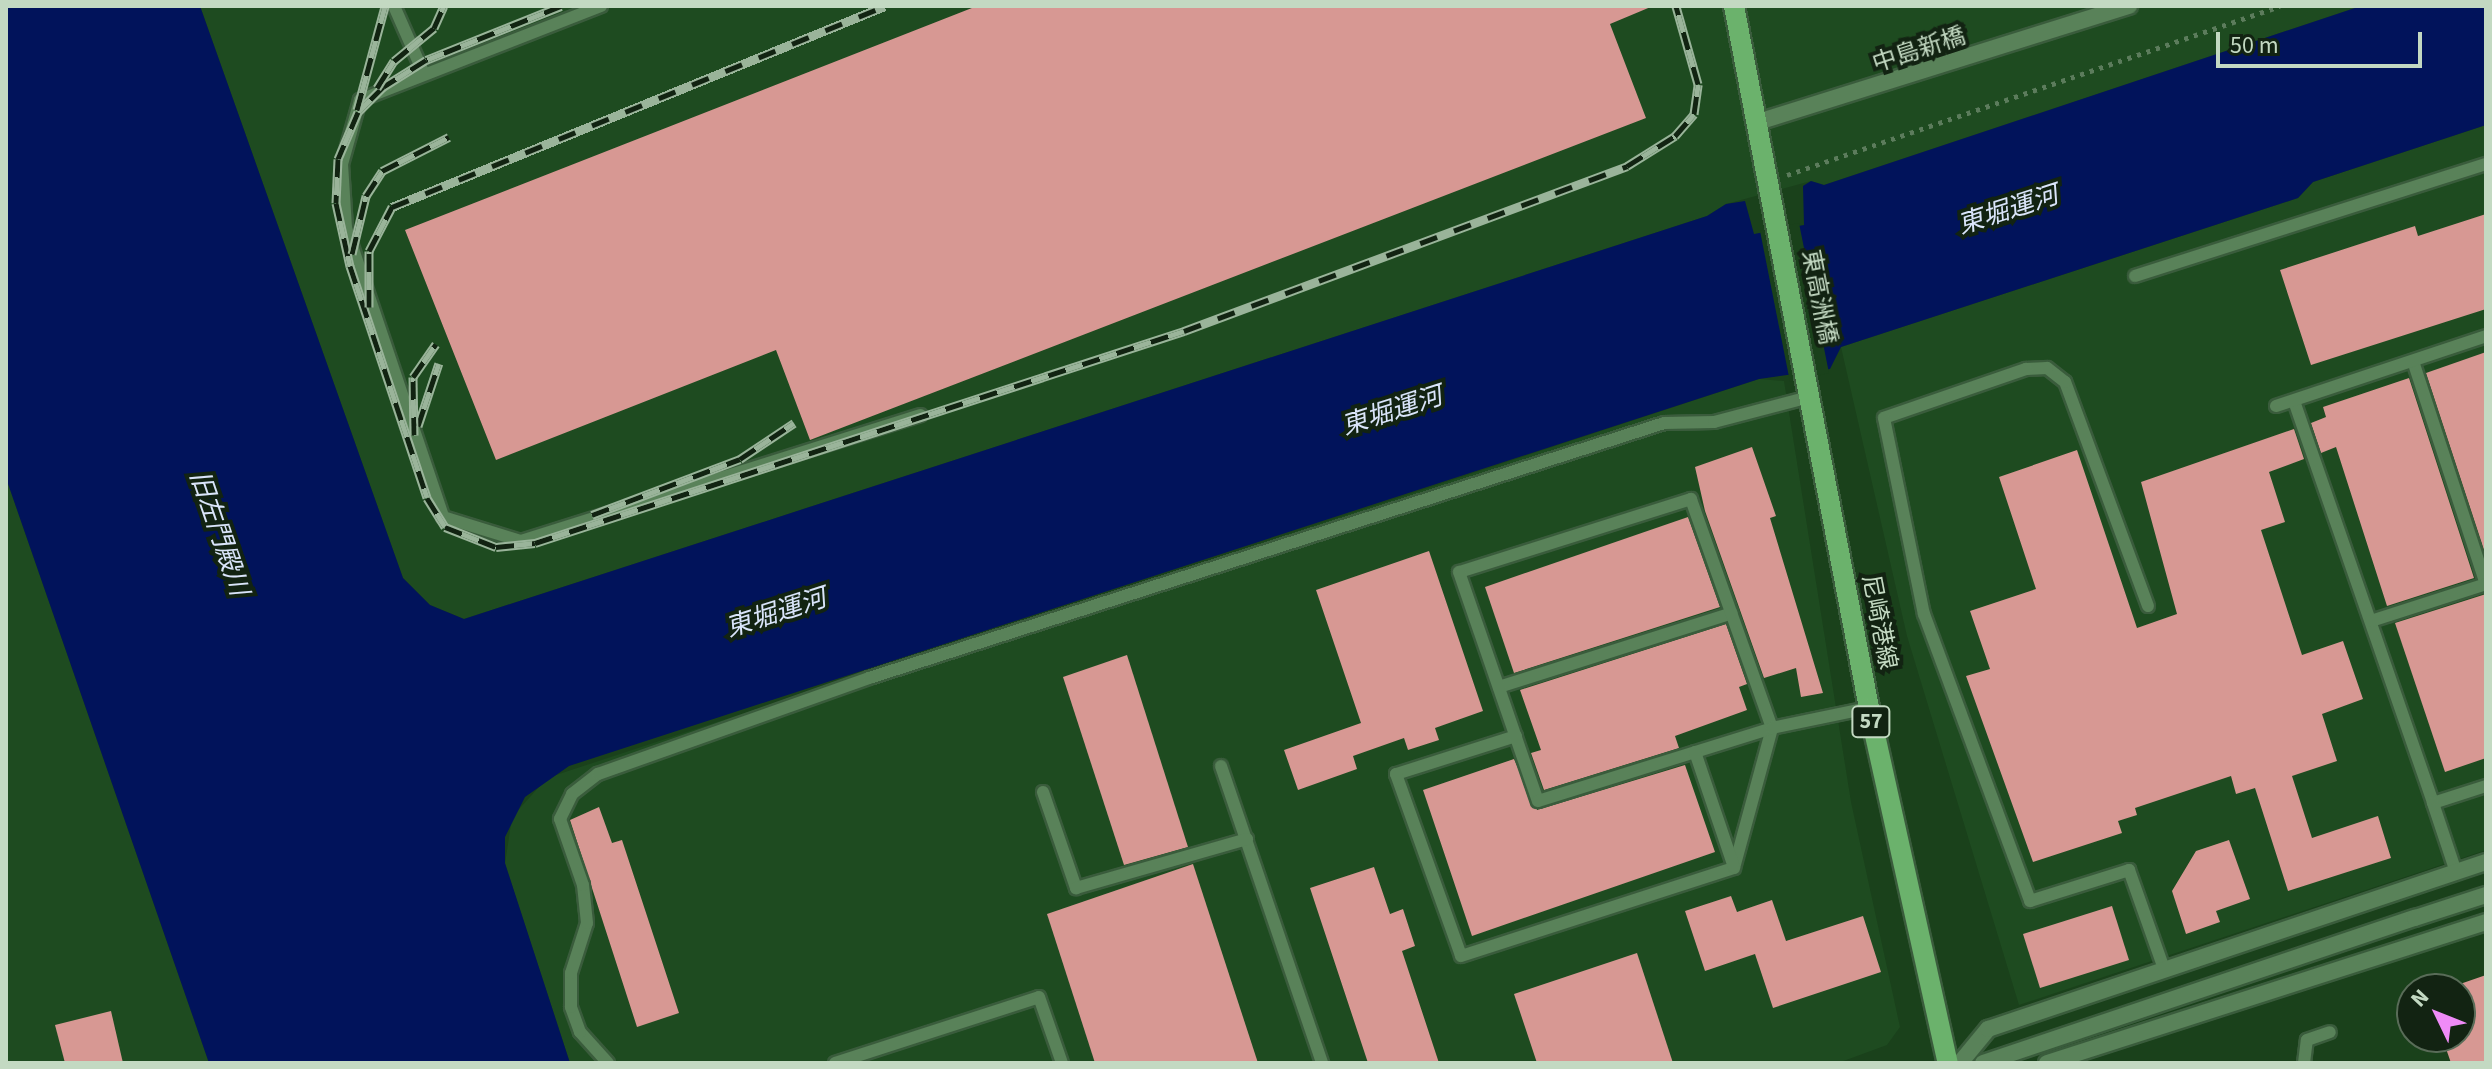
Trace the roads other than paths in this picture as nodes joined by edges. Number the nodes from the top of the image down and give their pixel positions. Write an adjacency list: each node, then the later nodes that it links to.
1 (394, 6): 5 (lane)
2 (601, 6): 5 (lane)
3 (1734, 6): 6 (main road, 57)
4 (2129, 6): 6 (street, 中島新橋)
5 (424, 74): 14 (lane)
6 (1758, 122): 11 (main road, 東高洲橋 / 57)
7 (2486, 164): 8 (lane)
8 (2135, 276)
9 (2486, 336): 10 (lane)
10 (2413, 361): 12 (lane); 15 (lane)
11 (1808, 387): 20 (main road, 尼崎港線 / 57); 36 (lane)
12 (2294, 401): 13 (lane); 18 (lane)
13 (2276, 406)
14 (921, 415)
15 (2486, 584): 18 (lane)
16 (2148, 606): 34 (lane)
17 (1732, 613): 19 (lane); 19 (lane); 21 (lane)
18 (2371, 621): 27 (lane)
19 (1499, 687): 22 (lane)
20 (1869, 708): 21 (lane); 40 (main road, 尼崎港線 / 57)
21 (1772, 728): 23 (lane); 30 (lane)
22 (1516, 736): 23 (lane); 30 (lane)
23 (1695, 752): 30 (lane)
24 (1221, 766): 28 (lane)
25 (2486, 786): 27 (lane)
26 (1043, 792): 28 (lane)
27 (2433, 803): 31 (lane)
28 (1247, 839): 39 (lane)
29 (2486, 862): 31 (street)
30 (1734, 868)
31 (2456, 872): 34 (street)
32 (2486, 895): 42 (street)
33 (2486, 922): 43 (street)
34 (2164, 969): 41 (street)
35 (2330, 1032): 44 (lane)
36 (608, 1063)
37 (835, 1063): 38 (lane)
38 (1062, 1063)
39 (1322, 1063)
40 (1948, 1063)
41 (1960, 1063)
42 (1983, 1063)
43 (2047, 1063)
44 (2304, 1063)

